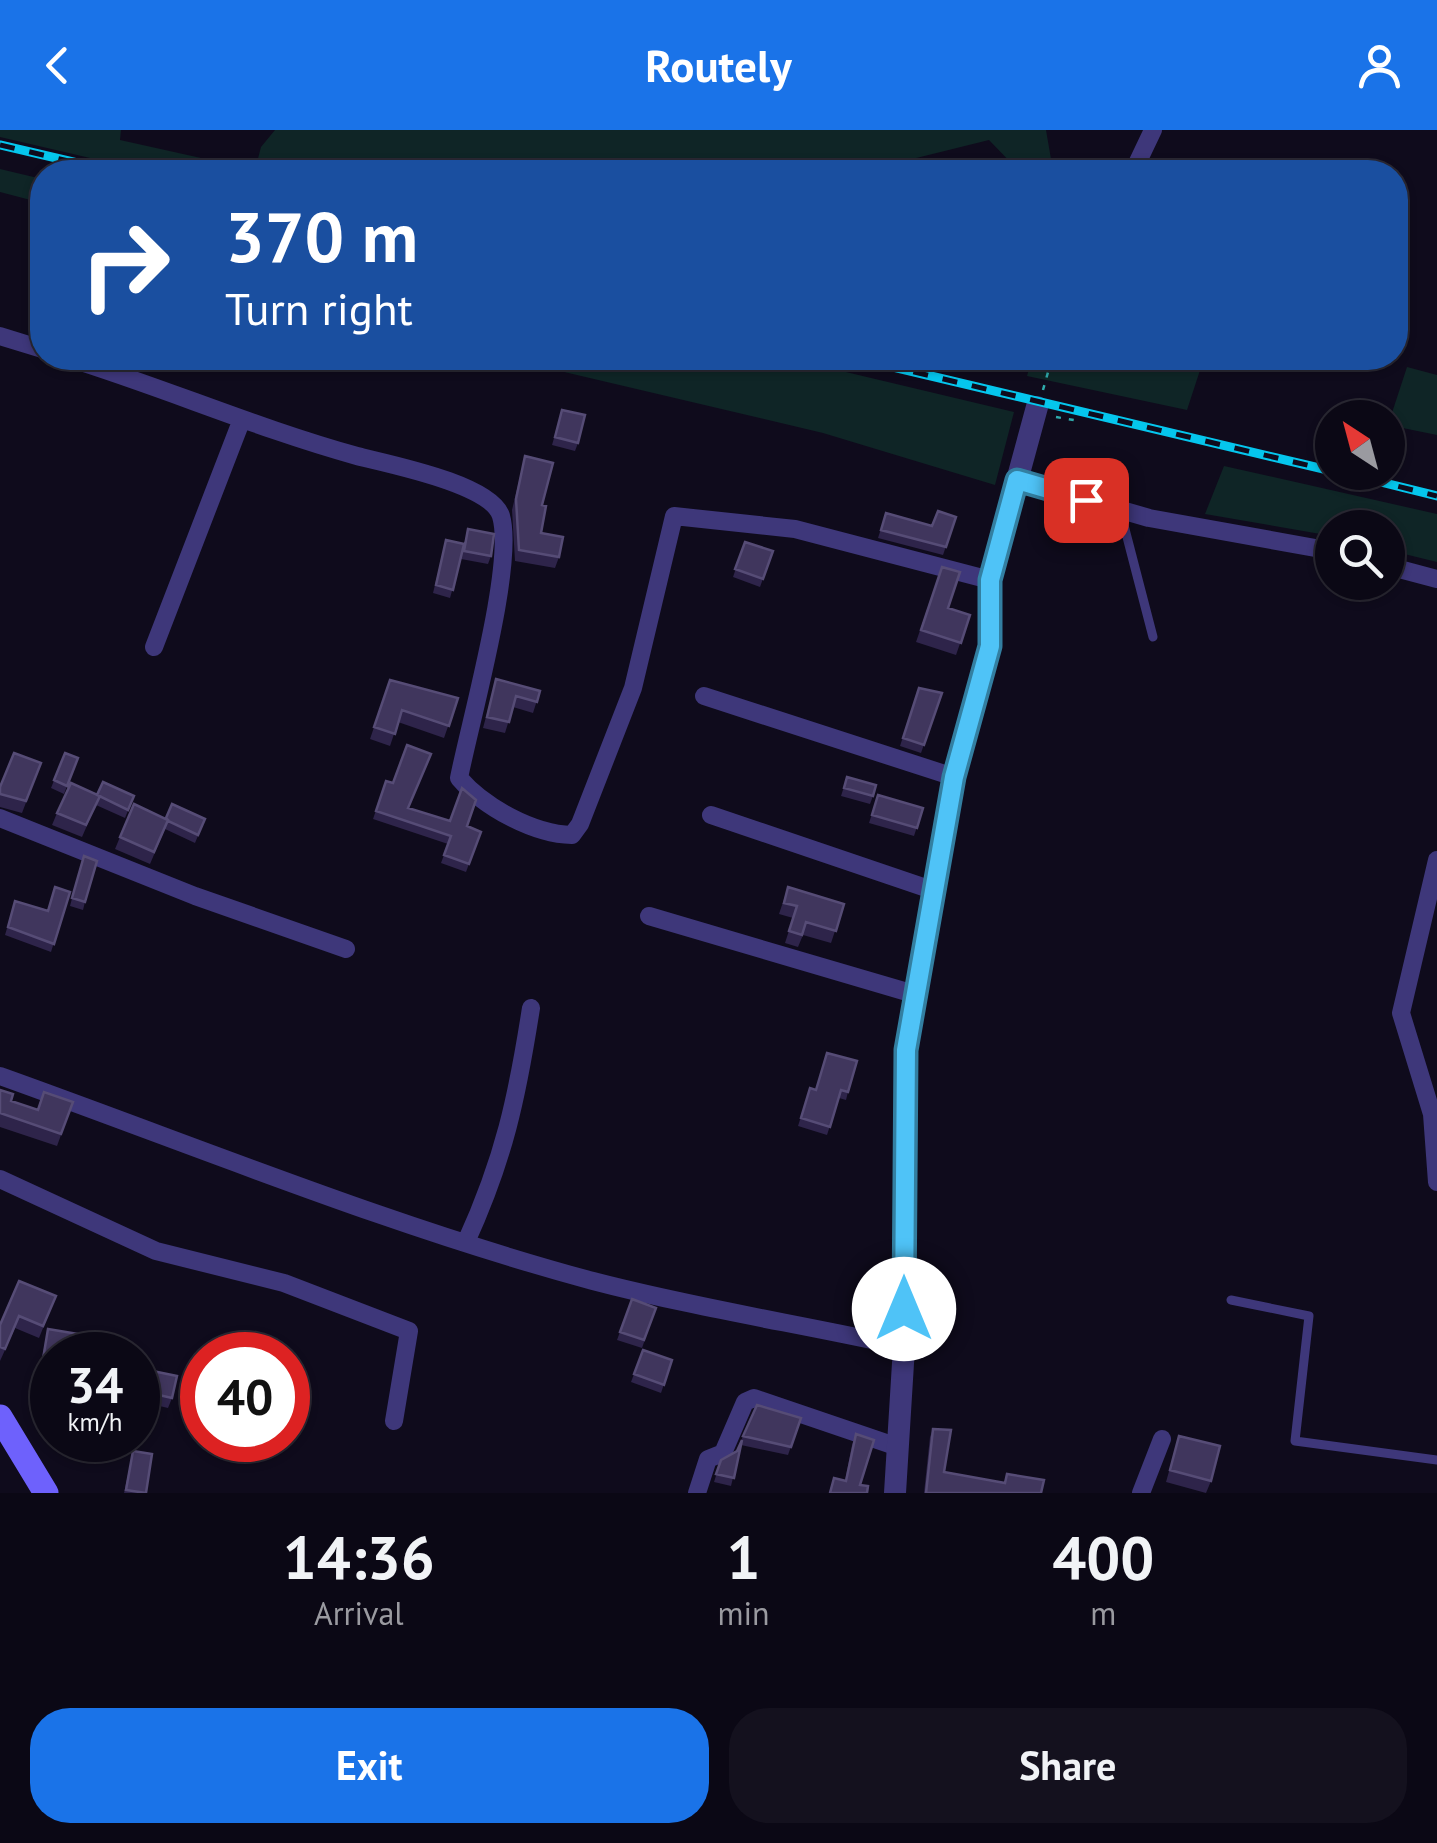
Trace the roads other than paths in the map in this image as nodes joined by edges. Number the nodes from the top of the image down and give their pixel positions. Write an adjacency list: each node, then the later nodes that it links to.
1 (1153, 130): 2 (street)
2 (1139, 160)
3 (2, 342): 4 (street)
4 (30, 347)
5 (102, 370): 7 (street)
6 (1041, 396): 8 (street)
7 (242, 419): 13 (street); 15 (street)
8 (1017, 480): 9 (street); 13 (street)
9 (1120, 510): 10 (street); 14 (lane)
10 (1315, 548)
11 (1405, 571): 12 (street)
12 (1437, 579)
13 (990, 580): 17 (street)
14 (1153, 637)
15 (154, 647)
16 (704, 696): 17 (street)
17 (954, 777): 21 (street)
18 (711, 815): 21 (street)
19 (0, 818): 23 (street)
20 (1437, 860): 28 (street)
21 (932, 890): 24 (street)
22 (649, 916): 24 (street)
23 (346, 949)
24 (914, 994): 31 (street)
25 (532, 1008): 29 (street)
26 (0, 1076): 29 (street)
27 (0, 1180): 33 (street)
28 (1437, 1182)
29 (466, 1242): 31 (street)
30 (1231, 1300): 36 (lane)
31 (904, 1347): 35 (street)
32 (0, 1417): 37 (main road)
33 (394, 1422)
34 (1162, 1439): 40 (street)
35 (898, 1447): 38 (street); 39 (street)
36 (1437, 1460)
37 (46, 1493)
38 (697, 1493)
39 (895, 1493)
40 (1142, 1493)

